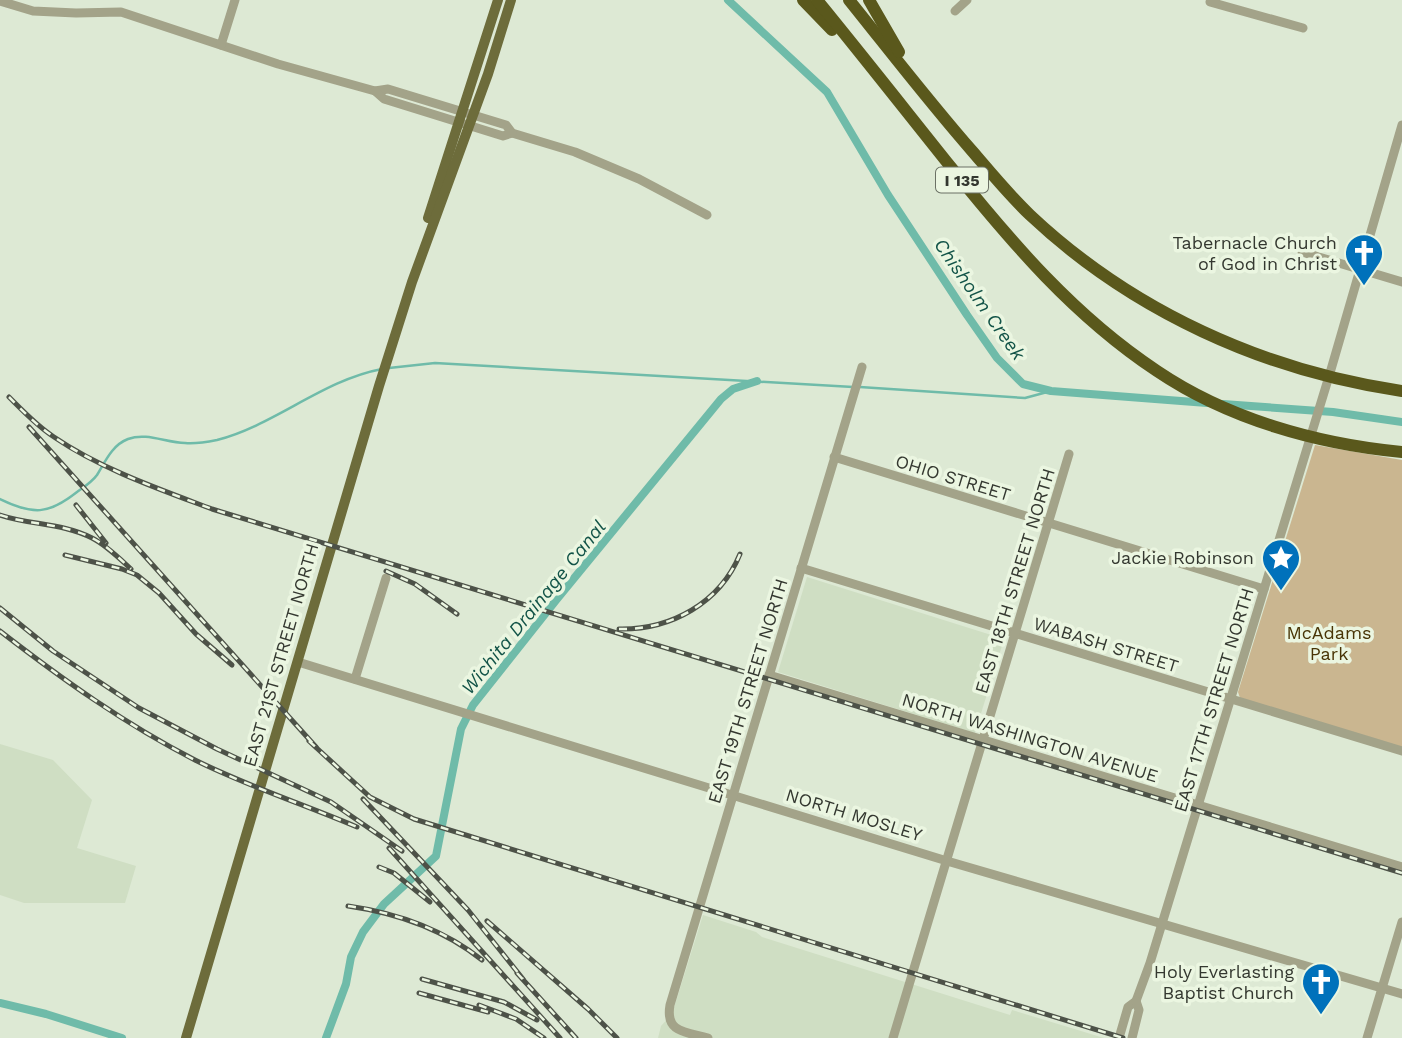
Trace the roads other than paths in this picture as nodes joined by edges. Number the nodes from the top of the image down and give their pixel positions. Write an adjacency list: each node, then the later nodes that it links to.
1 (235, 0): 13 (street)
2 (498, 0): 16 (main road, EAST 21ST STREET NORTH)
3 (511, 0): 16 (main road, EAST 21ST STREET NORTH)
4 (803, 0): 14 (highway)
5 (817, 0): 14 (highway, I 135)
6 (849, 0): 15 (highway, I 135)
7 (869, 0): 15 (highway)
8 (967, 0): 11 (street)
9 (0, 1): 13 (street)
10 (1210, 4): 12 (street)
11 (955, 11)
12 (1303, 28)
13 (221, 45): 16 (street)
14 (894, 96): 24 (highway, I 135)
15 (935, 109): 23 (highway, I 135)
16 (466, 119): 18 (street); 32 (main road, EAST 21ST STREET NORTH)
17 (1402, 125): 20 (street, EAST 17TH STREET NORTH)
18 (707, 215)
19 (1302, 252): 20 (street)
20 (1360, 269): 21 (street); 30 (street, EAST 17TH STREET NORTH)
21 (1402, 282)
22 (862, 366): 26 (street, EAST 19TH STREET NORTH)
23 (1402, 391)
24 (1402, 452)
25 (1069, 454): 27 (street, EAST 18TH STREET NORTH)
26 (834, 457): 27 (street, OHIO STREET); 28 (street, EAST 19TH STREET NORTH)
27 (1049, 524): 30 (street, OHIO STREET); 31 (street, EAST 18TH STREET NORTH)
28 (801, 568): 31 (street, WABASH STREET); 33 (street, EAST 19TH STREET NORTH)
29 (386, 578): 34 (street)
30 (1264, 589): 35 (street, EAST 17TH STREET NORTH)
31 (1016, 634): 35 (street, WABASH STREET); 36 (street, EAST 18TH STREET NORTH)
32 (298, 662): 34 (street, NORTH MOSLEY); 47 (main road, EAST 21ST STREET NORTH)
33 (769, 675): 36 (street, NORTH WASHINGTON AVENUE); 38 (street, EAST 19TH STREET NORTH)
34 (355, 679): 38 (street, NORTH MOSLEY)
35 (1230, 699): 37 (street, WABASH STREET); 39 (street, EAST 17TH STREET NORTH)
36 (984, 740): 39 (street, NORTH WASHINGTON AVENUE); 40 (street, EAST 18TH STREET NORTH)
37 (1402, 751)
38 (733, 794): 40 (street, NORTH MOSLEY); 48 (street, EAST 19TH STREET NORTH)
39 (1198, 807): 41 (street, NORTH WASHINGTON AVENUE); 43 (street, EAST 17TH STREET NORTH)
40 (947, 860): 43 (street, NORTH MOSLEY); 49 (street, EAST 18TH STREET NORTH)
41 (1402, 867)
42 (1402, 922): 44 (street)
43 (1162, 923): 44 (street, NORTH MOSLEY); 46 (street, EAST 17TH STREET NORTH)
44 (1382, 988): 45 (street, NORTH MOSLEY); 52 (street)
45 (1402, 994)
46 (1136, 1001): 50 (street, EAST 17TH STREET NORTH); 51 (street, EAST 17TH STREET NORTH)
47 (186, 1038)
48 (708, 1038)
49 (893, 1038)
50 (1119, 1038)
51 (1132, 1038)
52 (1367, 1038)

